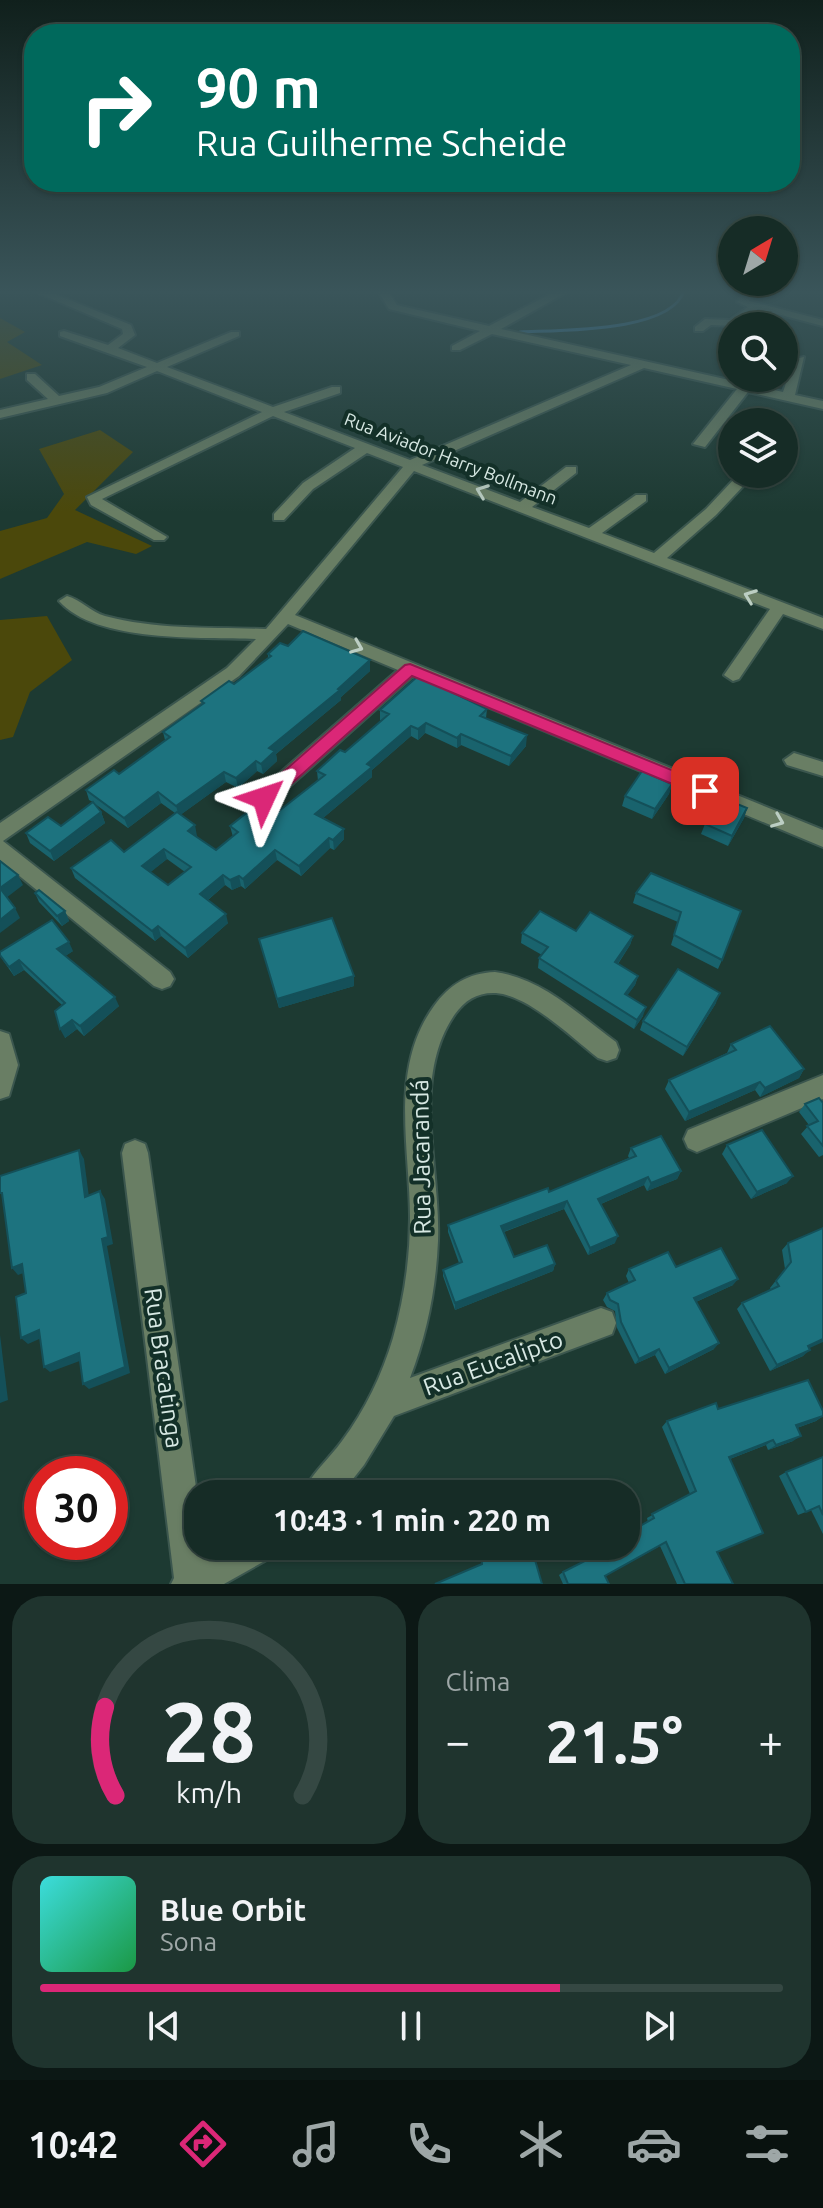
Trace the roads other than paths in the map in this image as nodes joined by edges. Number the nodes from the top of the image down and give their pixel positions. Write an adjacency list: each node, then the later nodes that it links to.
1 (149, 364): 6 (street, Rua Aviador Harry Bollmann)
2 (164, 364): 6 (street)
3 (637, 364): 5 (street)
4 (798, 364): 12 (street)
5 (641, 365): 8 (street); 19 (street)
6 (157, 367): 13 (street); 15 (street, Rua Aviador Harry Bollmann)
7 (31, 377): 13 (street)
8 (718, 382)
9 (336, 390): 15 (street)
10 (742, 392): 17 (street)
11 (764, 392): 12 (street)
12 (788, 397): 14 (street)
13 (56, 400): 16 (street)
14 (823, 405)
15 (274, 411): 18 (street, Rua Aviador Harry Bollmann); 26 (street)
16 (0, 414)
17 (700, 444)
18 (366, 447): 19 (street, Rua Aviador Harry Bollmann); 24 (street)
19 (412, 464): 23 (street, Rua Aviador Harry Bollmann, one-way to 19); 30 (street)
20 (571, 470): 23 (street)
21 (734, 488): 27 (street)
22 (641, 498): 25 (street)
23 (522, 507): 25 (street, Rua Aviador Harry Bollmann)
24 (279, 517)
25 (591, 534): 27 (street, Rua Aviador Harry Bollmann)
26 (159, 537)
27 (657, 559): 29 (street, Rua Aviador Harry Bollmann, one-way to 27)
28 (67, 601): 32 (street)
29 (780, 607): 31 (street, Rua Aviador Harry Bollmann); 34 (street)
30 (285, 617): 32 (street); 33 (street, one-way to 33)
31 (823, 624)
32 (271, 634): 38 (street)
33 (410, 669): 37 (street); 39 (street, one-way to 39)
34 (733, 675)
35 (794, 760): 36 (street)
36 (823, 769)
37 (264, 798)
38 (0, 834)
39 (823, 839)
40 (0, 848): 41 (street)
41 (162, 979)
42 (0, 1042): 44 (street)
43 (607, 1050): 49 (street, Rua Jacarandá)
44 (0, 1087)
45 (823, 1087): 46 (street)
46 (697, 1139)
47 (135, 1153): 52 (street, Rua Bracatinga)
48 (601, 1323): 49 (street, Rua Eucalipto)
49 (386, 1403): 50 (street, Rua Jacarandá)
50 (331, 1480)
51 (232, 1560): 52 (street)
52 (190, 1583)

